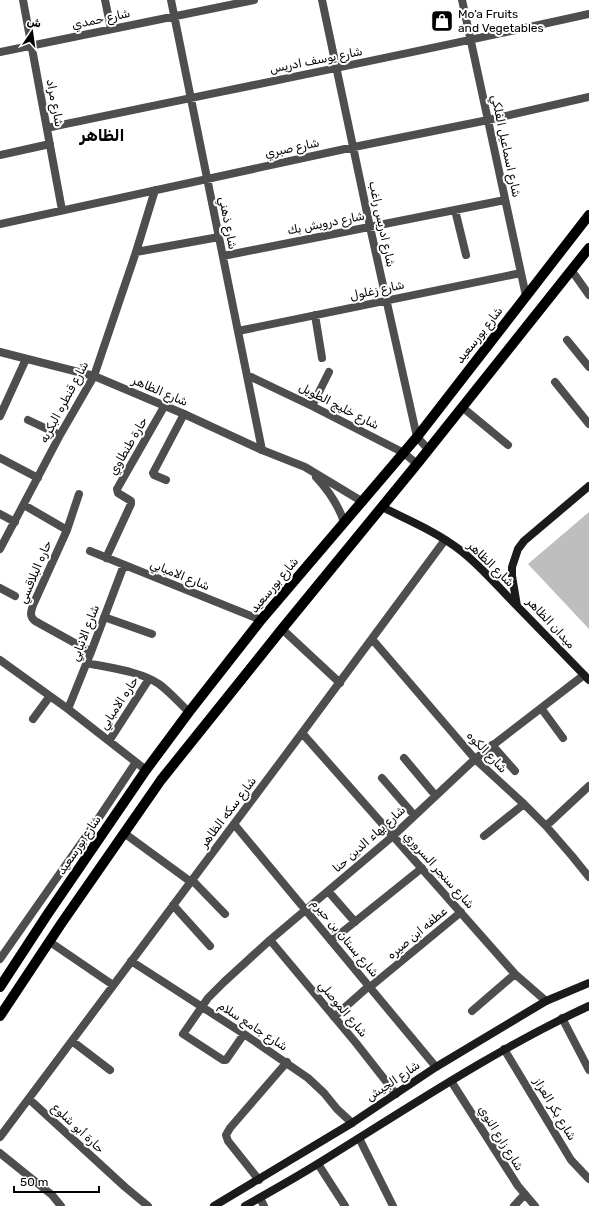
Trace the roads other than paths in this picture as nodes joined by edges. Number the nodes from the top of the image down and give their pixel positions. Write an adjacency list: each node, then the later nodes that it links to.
1 (23, 0): 11 (street, شارع مراد)
2 (105, 0): 9 (street)
3 (172, 0): 8 (street, شارع ذهني)
4 (254, 0): 8 (street, شارع حمدي)
5 (322, 0): 13 (street, شارع ادريس راغب)
6 (462, 0): 10 (street, شارع اسماعيل الفلكي)
7 (589, 14): 10 (street, شارع يوسف ادريس)
8 (175, 16): 9 (street, شارع حمدي); 15 (street, شارع ذهني)
9 (111, 29): 11 (street, شارع حمدي)
10 (471, 41): 13 (street, شارع يوسف ادريس); 16 (street, شارع اسماعيل الفلكي)
11 (31, 45): 12 (street, شارع حمدي); 17 (street, شارع مراد)
12 (0, 52)
13 (337, 68): 15 (street, شارع يوسف ادريس); 19 (street, شارع ادريس راغب)
14 (589, 96): 16 (street, شارع صبري)
15 (191, 97): 17 (street, شارع يوسف ادريس); 21 (street, شارع ذهني)
16 (488, 120): 19 (street, شارع صبري); 23 (street, شارع اسماعيل الفلكي)
17 (47, 128): 18 (street, شارع مراد)
18 (50, 144): 20 (street); 24 (street, شارع مراد)
19 (354, 147): 21 (street, شارع صبري); 28 (street, شارع ادريس راغب)
20 (0, 155)
21 (207, 178): 22 (street, شارع صبري); 29 (street, شارع ذهني)
22 (155, 190): 24 (street, شارع صبري); 31 (street, شارع قنطره البكريه)
23 (505, 200): 25 (street, شارع درويش بك); 35 (street, شارع اسماعيل الفلكي)
24 (62, 210): 27 (street, شارع صبري)
25 (455, 210): 28 (street, شارع درويش بك); 32 (street)
26 (589, 215): 37 (main road, شارع بورسعيد)
27 (0, 224)
28 (370, 227): 33 (street, شارع درويش بك); 38 (street, شارع ادريس راغب)
29 (219, 237): 31 (street); 33 (street, شارع ذهني)
30 (589, 248): 34 (main road)
31 (136, 252): 48 (street, شارع قنطره البكريه)
32 (466, 255)
33 (223, 256): 40 (street, شارع ذهني)
34 (572, 271): 36 (street); 52 (main road)
35 (521, 273): 37 (street, شارع اسماعيل الفلكي); 38 (street, شارع زغلول)
36 (589, 295)
37 (526, 296): 58 (main road, شارع بورسعيد)
38 (386, 300): 39 (street, شارع زغلول); 58 (street, شارع ادريس راغب)
39 (315, 315): 40 (street, شارع زغلول); 43 (street)
40 (238, 331): 47 (street, شارع ذهني)
41 (567, 340): 45 (street)
42 (0, 352): 44 (street, شارع الظاهر)
43 (322, 358)
44 (26, 359): 48 (street, شارع الظاهر); 54 (street)
45 (589, 367)
46 (329, 372): 51 (street)
47 (247, 375): 51 (street, شارع خليج الطويل); 61 (street, شارع ذهني)
48 (94, 376): 50 (street, شارع الظاهر); 57 (street, شارع قنطره البكريه)
49 (555, 382): 56 (street)
50 (164, 406): 53 (street, شارع الظاهر); 80 (street, حارة طنطاوي)
51 (312, 406): 62 (street, شارع خليج الطويل)
52 (462, 407): 59 (street); 60 (main road)
53 (184, 414): 61 (street, شارع الظاهر); 67 (street)
54 (0, 416)
55 (28, 420): 57 (street)
56 (589, 424)
57 (60, 435): 66 (street, شارع قنطره البكريه)
58 (417, 437): 60 (street, شارع ادريس راغب); 62 (main road, شارع بورسعيد)
59 (508, 445)
60 (428, 449): 64 (main road)
61 (262, 450): 65 (street, شارع الظاهر)
62 (404, 453): 64 (street, شارع خليج الطويل); 70 (main road, شارع بورسعيد)
63 (0, 458): 66 (street)
64 (417, 464): 72 (main road)
65 (305, 467): 70 (street, شارع الظاهر); 75 (street, شارع الظاهر)
66 (38, 478): 71 (street, شارع قنطره البكريه)
67 (166, 480)
68 (589, 486): 84 (main road, ميدان الظاهر)
69 (79, 494): 76 (street, حاره البلاقسي)
70 (363, 502): 75 (main road, شارع بورسعيد)
71 (24, 504): 74 (street, شارع قنطره البكريه); 76 (street)
72 (382, 507): 77 (main road, شارع الظاهر); 87 (main road)
73 (0, 514): 74 (street)
74 (15, 522): 78 (street, شارع قنطره البكريه)
75 (344, 522): 86 (main road, شارع بورسعيد)
76 (66, 530): 90 (street, حاره البلاقسي)
77 (445, 540): 84 (main road, شارع الظاهر); 89 (street, شارع سكه الظاهر)
78 (0, 549)
79 (90, 552): 80 (street, شارع الامبابي)
80 (106, 558): 81 (street, شارع الامبابي)
81 (124, 565): 85 (street, شارع الانبابي); 86 (street, شارع الامبابي)
82 (0, 588): 83 (street)
83 (16, 596)
84 (517, 606): 93 (main road, ميدان الظاهر)
85 (104, 617): 88 (street); 90 (street, شارع الانبابي)
86 (261, 620): 99 (main road, شارع بورسعيد)
87 (282, 629): 95 (street); 117 (main road)
88 (152, 634)
89 (372, 639): 95 (street, شارع سكه الظاهر); 106 (street, شارع الكوه)
90 (91, 652): 92 (street, شارع الانبابي)
91 (0, 660): 96 (street)
92 (87, 663): 94 (street); 98 (street, شارع الانبابي)
93 (586, 678): 97 (street, شارع بهاء الدين حنا)
94 (149, 679): 99 (street); 103 (street, حاره الامبابي)
95 (340, 683): 101 (street, شارع سكه الظاهر)
96 (50, 696): 98 (street); 100 (street)
97 (541, 708): 102 (street); 104 (street, شارع بهاء الدين حنا)
98 (68, 709): 103 (street)
99 (189, 712): 108 (main road, شارع بورسعيد)
100 (33, 719)
101 (302, 734): 115 (street, شارع سكه الظاهر); 118 (street, شارع سنجر السروري)
102 (563, 738)
103 (109, 741): 107 (street)
104 (492, 745): 106 (street, شارع بهاء الدين حنا); 109 (street)
105 (404, 758): 112 (street)
106 (475, 759): 112 (street, شارع بهاء الدين حنا); 113 (street, شارع الكوه)
107 (136, 762): 108 (street); 133 (street, شارع بورسعيد)
108 (146, 770): 138 (main road, شارع بورسعيد)
109 (515, 771)
110 (382, 778): 114 (street)
111 (589, 786): 116 (street)
112 (435, 795): 114 (street, شارع بهاء الدين حنا)
113 (524, 804): 116 (street, شارع الكوه); 119 (street)
114 (414, 815): 118 (street, شارع بهاء الدين حنا)
115 (234, 824): 122 (street, شارع سكه الظاهر); 125 (street, شارع بستان بن حيرم)
116 (546, 826): 121 (street, شارع الكوه)
117 (124, 833): 122 (street); 131 (main road)
118 (393, 836): 120 (street, شارع سنجر السروري); 123 (street, شارع بهاء الدين حنا)
119 (484, 836)
120 (422, 868): 126 (street, شارع سنجر السروري); 128 (street)
121 (589, 877)
122 (192, 881): 124 (street, شارع سكه الظاهر); 127 (street)
123 (328, 891): 125 (street, شارع بهاء الدين حنا); 128 (street)
124 (173, 905): 132 (street); 134 (street, شارع سكه الظاهر)
125 (306, 910): 129 (street, شارع بهاء الدين حنا); 130 (street, شارع بستان بن حيرم)
126 (460, 912): 135 (street, شارع سنجر السروري); 139 (street, عطفه ابن صيره)
127 (225, 914)
128 (355, 922): 130 (street)
129 (270, 940): 141 (street, شارع بهاء الدين حنا); 145 (street, شارع الموصلي)
130 (331, 941): 139 (street, شارع بستان بن حيرم)
131 (50, 942): 137 (street); 144 (main road)
132 (210, 946)
133 (0, 959)
134 (131, 960): 137 (street, شارع سكه الظاهر); 141 (street, شارع جامع سلام)
135 (515, 974): 140 (street, شارع سنجر السروري); 143 (street)
136 (589, 982): 140 (main road, شارع الجيش)
137 (113, 985): 148 (street, شارع سكه الظاهر)
138 (0, 987)
139 (370, 987): 145 (street, عطفه ابن صيره); 151 (street, شارع بستان بن حيرم)
140 (546, 1001): 151 (main road, شارع الجيش)
141 (202, 1006): 147 (street, شارع جامع سلام); 147 (street, شارع بهاء الدين حنا)
142 (589, 1006): 146 (main road)
143 (472, 1011)
144 (0, 1016)
145 (334, 1016): 155 (street, شارع الموصلي)
146 (562, 1018): 149 (main road); 153 (street)
147 (244, 1034): 150 (street, شارع جامع سلام)
148 (72, 1041): 152 (street); 156 (street, شارع سكه الظاهر)
149 (504, 1049): 154 (main road); 162 (street, شارع بكر العزاز)
150 (287, 1062): 157 (street, شارع جامع سلام); 163 (street)
151 (436, 1067): 155 (main road, شارع الجيش)
152 (110, 1070)
153 (589, 1070)
154 (451, 1081): 159 (main road); 164 (street, شارع زارع النوي)
155 (396, 1094): 157 (main road, شارع الجيش)
156 (29, 1099): 158 (street, شارع سكه الظاهر); 167 (street, حارة أبو شلوع)
157 (352, 1123): 163 (main road, شارع الجيش)
158 (0, 1137)
159 (359, 1138): 161 (main road); 172 (street)
160 (0, 1154): 166 (street)
161 (318, 1164): 165 (main road); 171 (street)
162 (589, 1179)
163 (259, 1180): 168 (main road, شارع الجيش)
164 (524, 1194): 173 (street); 174 (street, شارع زارع النوي)
165 (260, 1198): 169 (main road); 170 (street)
166 (61, 1206)
167 (148, 1206)
168 (214, 1206)
169 (246, 1206)
170 (264, 1206)
171 (345, 1206)
172 (393, 1206)
173 (514, 1206)
174 (535, 1206)

